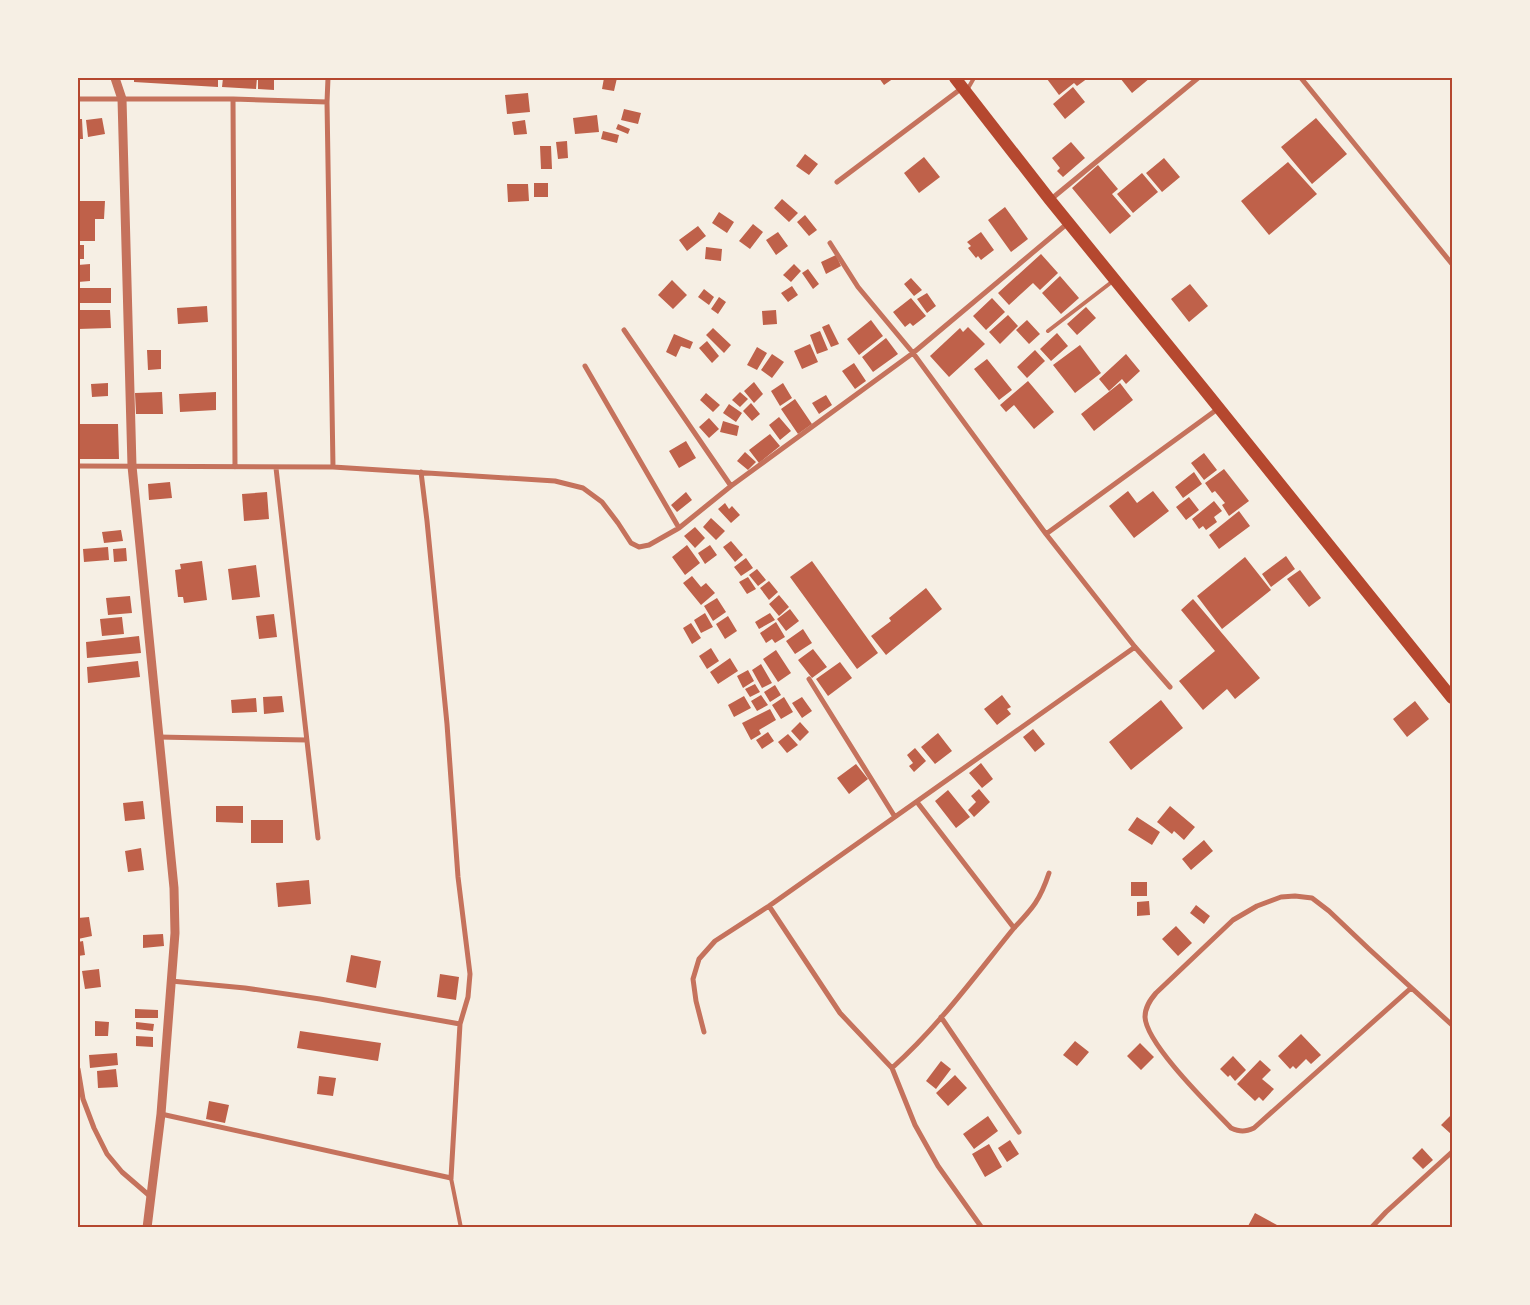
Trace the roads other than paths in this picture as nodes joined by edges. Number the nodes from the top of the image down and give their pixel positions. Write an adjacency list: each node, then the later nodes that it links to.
1 (115, 78): 8 (street)
2 (328, 78): 10 (street)
3 (974, 78): 6 (lane)
4 (1198, 78): 12 (street)
5 (1301, 78): 15 (street)
6 (961, 86): 11 (street); 12 (highway)
7 (78, 99): 8 (street)
8 (122, 99): 9 (street); 23 (street)
9 (233, 99): 10 (street); 24 (street)
10 (327, 102): 25 (street)
11 (837, 182)
12 (1050, 200): 13 (highway)
13 (1069, 222): 16 (highway); 19 (street)
14 (830, 243): 19 (street)
15 (1452, 264)
16 (1115, 279): 18 (lane); 21 (highway)
17 (624, 330): 28 (street)
18 (1048, 331)
19 (913, 353): 28 (street); 30 (street)
20 (585, 366): 29 (street)
21 (1219, 408): 30 (street); 34 (highway)
22 (78, 466): 23 (street)
23 (132, 466): 24 (street); 35 (street)
24 (235, 467): 26 (street)
25 (333, 467): 26 (street); 27 (street)
26 (276, 468): 36 (street)
27 (421, 472): 29 (street); 46 (street)
28 (730, 486): 29 (street)
29 (679, 528)
30 (1046, 534): 31 (street)
31 (1135, 647): 33 (street); 37 (street)
32 (809, 679): 38 (street)
33 (1170, 688)
34 (1452, 698)
35 (158, 737): 36 (street); 43 (street)
36 (307, 740): 39 (street)
37 (917, 802): 38 (street); 42 (street)
38 (895, 817): 41 (street)
39 (318, 838)
40 (1049, 873): 42 (street)
41 (769, 906): 48 (street); 49 (street)
42 (1014, 928): 45 (street)
43 (172, 980): 46 (street); 51 (street)
44 (1411, 988): 44 (street); 47 (street)
45 (941, 1017): 49 (street); 52 (street)
46 (460, 1024): 54 (street)
47 (1452, 1025)
48 (704, 1032)
49 (892, 1068): 58 (street)
50 (78, 1069): 55 (street)
51 (161, 1114): 54 (street); 55 (street)
52 (1019, 1132)
53 (1452, 1152): 59 (street)
54 (451, 1178): 57 (lane)
55 (151, 1197): 56 (street)
56 (147, 1228)
57 (461, 1228)
58 (982, 1228)
59 (1372, 1228)

